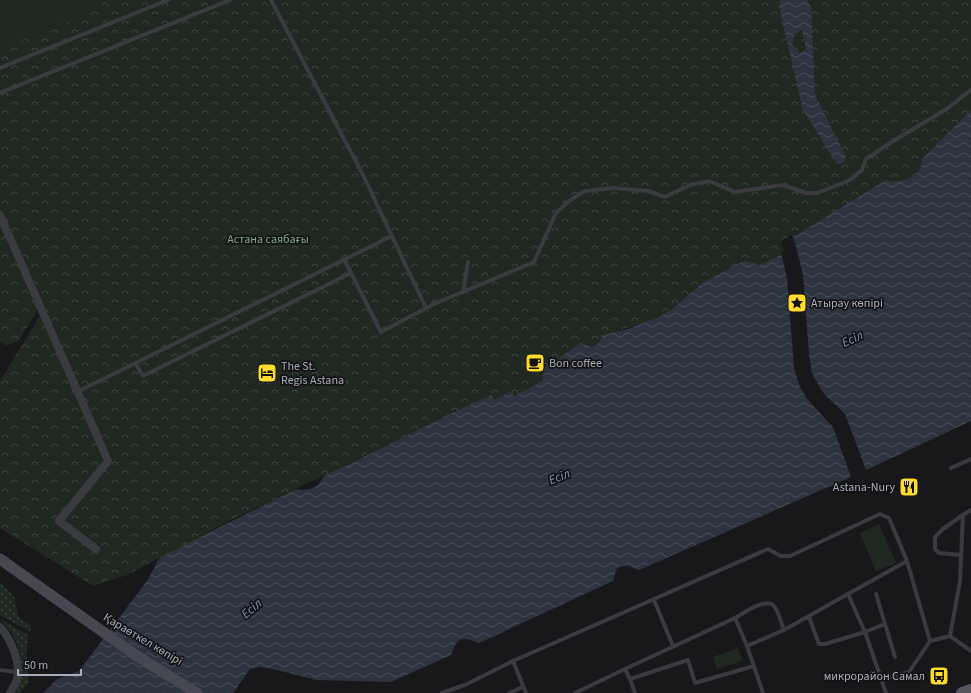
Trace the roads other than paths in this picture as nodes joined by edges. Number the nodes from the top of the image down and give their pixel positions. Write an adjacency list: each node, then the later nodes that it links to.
1 (168, 0): 4 (lane)
2 (230, 0): 6 (lane)
3 (271, 0): 8 (lane)
4 (0, 68)
5 (971, 90): 12 (lane)
6 (0, 93)
7 (0, 215): 15 (street)
8 (392, 236): 9 (lane); 13 (lane)
9 (344, 259): 11 (lane); 14 (lane)
10 (468, 262): 12 (lane)
11 (351, 273): 13 (lane); 14 (lane)
12 (463, 292): 13 (lane)
13 (426, 308)
14 (136, 363): 15 (lane)
15 (79, 391): 20 (street)
16 (971, 459): 17 (lane)
17 (951, 468)
18 (971, 510): 19 (lane)
19 (963, 516): 21 (lane); 21 (lane)
20 (96, 549)
21 (961, 555): 34 (lane)
22 (0, 559): 29 (main road)
23 (907, 561): 24 (lane); 26 (lane); 35 (lane)
24 (848, 594): 27 (lane); 33 (lane)
25 (876, 594): 30 (lane)
26 (654, 600): 36 (lane); 40 (lane)
27 (809, 617): 32 (lane); 33 (lane)
28 (735, 618): 32 (lane); 36 (lane); 37 (lane)
29 (93, 623): 50 (main road, Қараөткел көпірі); 51 (main road, Қараөткел көпірі)
30 (885, 624): 33 (lane); 39 (lane)
31 (0, 627): 44 (street)
32 (784, 630): 37 (lane)
33 (865, 632): 46 (lane)
34 (950, 636): 35 (lane); 38 (lane)
35 (930, 640): 46 (lane)
36 (673, 646): 42 (lane)
37 (747, 646): 41 (lane)
38 (971, 651)
39 (895, 657)
40 (513, 661): 47 (lane); 52 (lane)
41 (754, 666): 45 (lane); 57 (lane)
42 (625, 669): 45 (lane); 55 (lane)
43 (0, 670): 44 (lane)
44 (17, 672): 49 (street)
45 (630, 679): 56 (lane)
46 (882, 679): 58 (lane)
47 (523, 686): 53 (lane); 54 (lane)
48 (971, 690): 59 (main road)
49 (10, 693)
50 (197, 693)
51 (205, 693)
52 (442, 693)
53 (509, 693)
54 (526, 693)
55 (575, 693)
56 (635, 693)
57 (763, 693)
58 (886, 693)
59 (962, 693)

